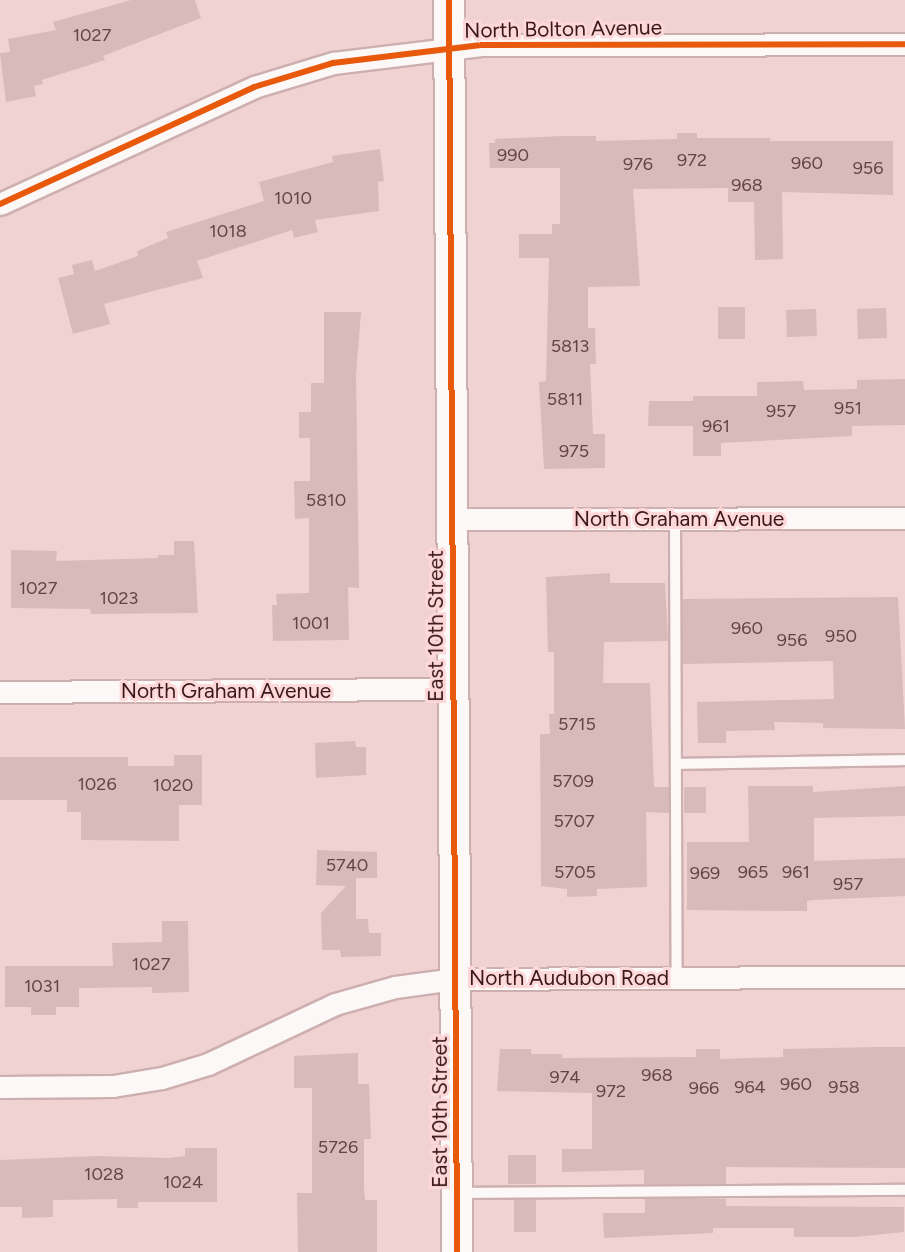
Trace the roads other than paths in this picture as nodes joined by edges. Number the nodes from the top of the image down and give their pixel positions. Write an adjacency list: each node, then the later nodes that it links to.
1 (449, 0): 3 (main road, East 10th Street)
2 (905, 44): 3 (street, North Bolton Avenue)
3 (449, 48): 4 (street, North Bolton Avenue); 6 (main road, East 10th Street)
4 (0, 204)
5 (905, 518): 7 (street, North Graham Avenue)
6 (453, 519): 7 (street, North Graham Avenue); 8 (main road, East 10th Street)
7 (675, 519): 11 (lane)
8 (453, 689): 9 (street, North Graham Avenue); 14 (main road, East 10th Street)
9 (0, 692)
10 (905, 760): 11 (lane)
11 (676, 764): 13 (lane)
12 (905, 977): 13 (street, North Audubon Road)
13 (677, 978): 14 (street, North Audubon Road)
14 (455, 979): 15 (street, North Audubon Road); 17 (main road, East 10th Street)
15 (0, 1087)
16 (905, 1190): 17 (lane)
17 (457, 1193): 18 (main road, East 10th Street)
18 (457, 1252)

